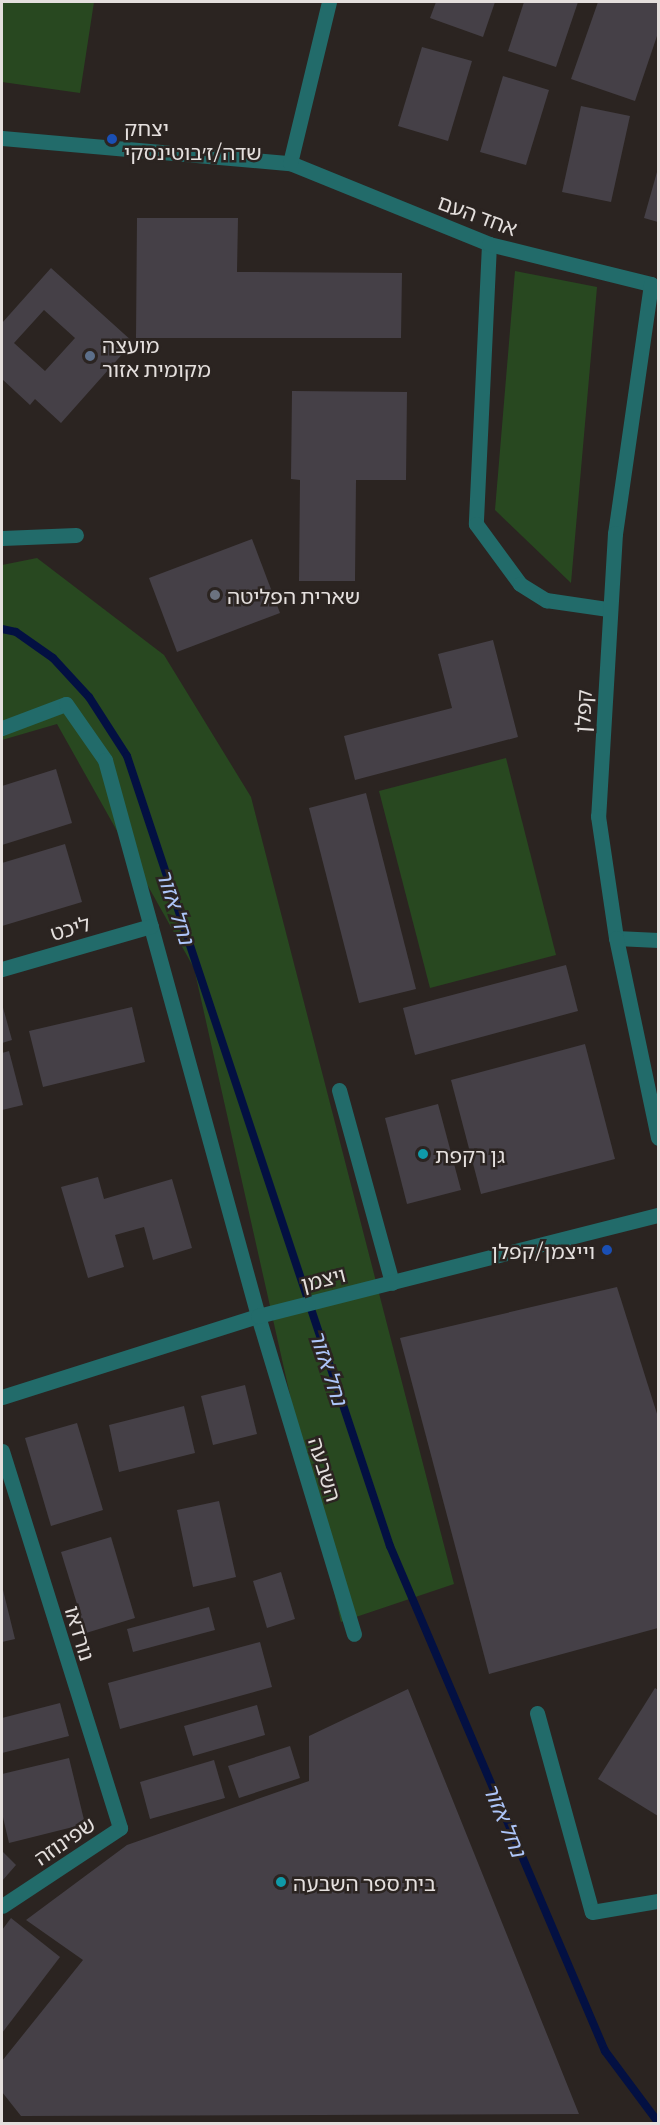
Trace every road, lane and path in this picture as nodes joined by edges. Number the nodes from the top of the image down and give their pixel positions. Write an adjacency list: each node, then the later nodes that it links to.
1 (329, 2): 3 (street)
2 (2, 138): 3 (street, אחד העם)
3 (290, 163): 4 (street, אחד העם)
4 (489, 244): 5 (street, אחד העם); 8 (street)
5 (655, 285): 8 (street, קפלן)
6 (76, 535): 7 (street)
7 (2, 538)
8 (608, 609): 11 (street, קפלן)
9 (2, 728): 10 (street, השבעה)
10 (151, 926): 13 (street, ליכט); 18 (street, השבעה)
11 (616, 938): 12 (street); 15 (street, קפלן)
12 (658, 940)
13 (2, 969)
14 (339, 1090): 17 (street)
15 (658, 1138)
16 (658, 1215): 17 (street, ויצמן)
17 (392, 1282): 18 (street, ויצמן)
18 (258, 1316): 19 (street, ויצמן); 21 (street, השבעה)
19 (2, 1397)
20 (2, 1451): 23 (street, נורדאו)
21 (354, 1634)
22 (537, 1713): 24 (street)
23 (120, 1828): 25 (street, שפינוזה)
24 (658, 1900)
25 (2, 1906)

